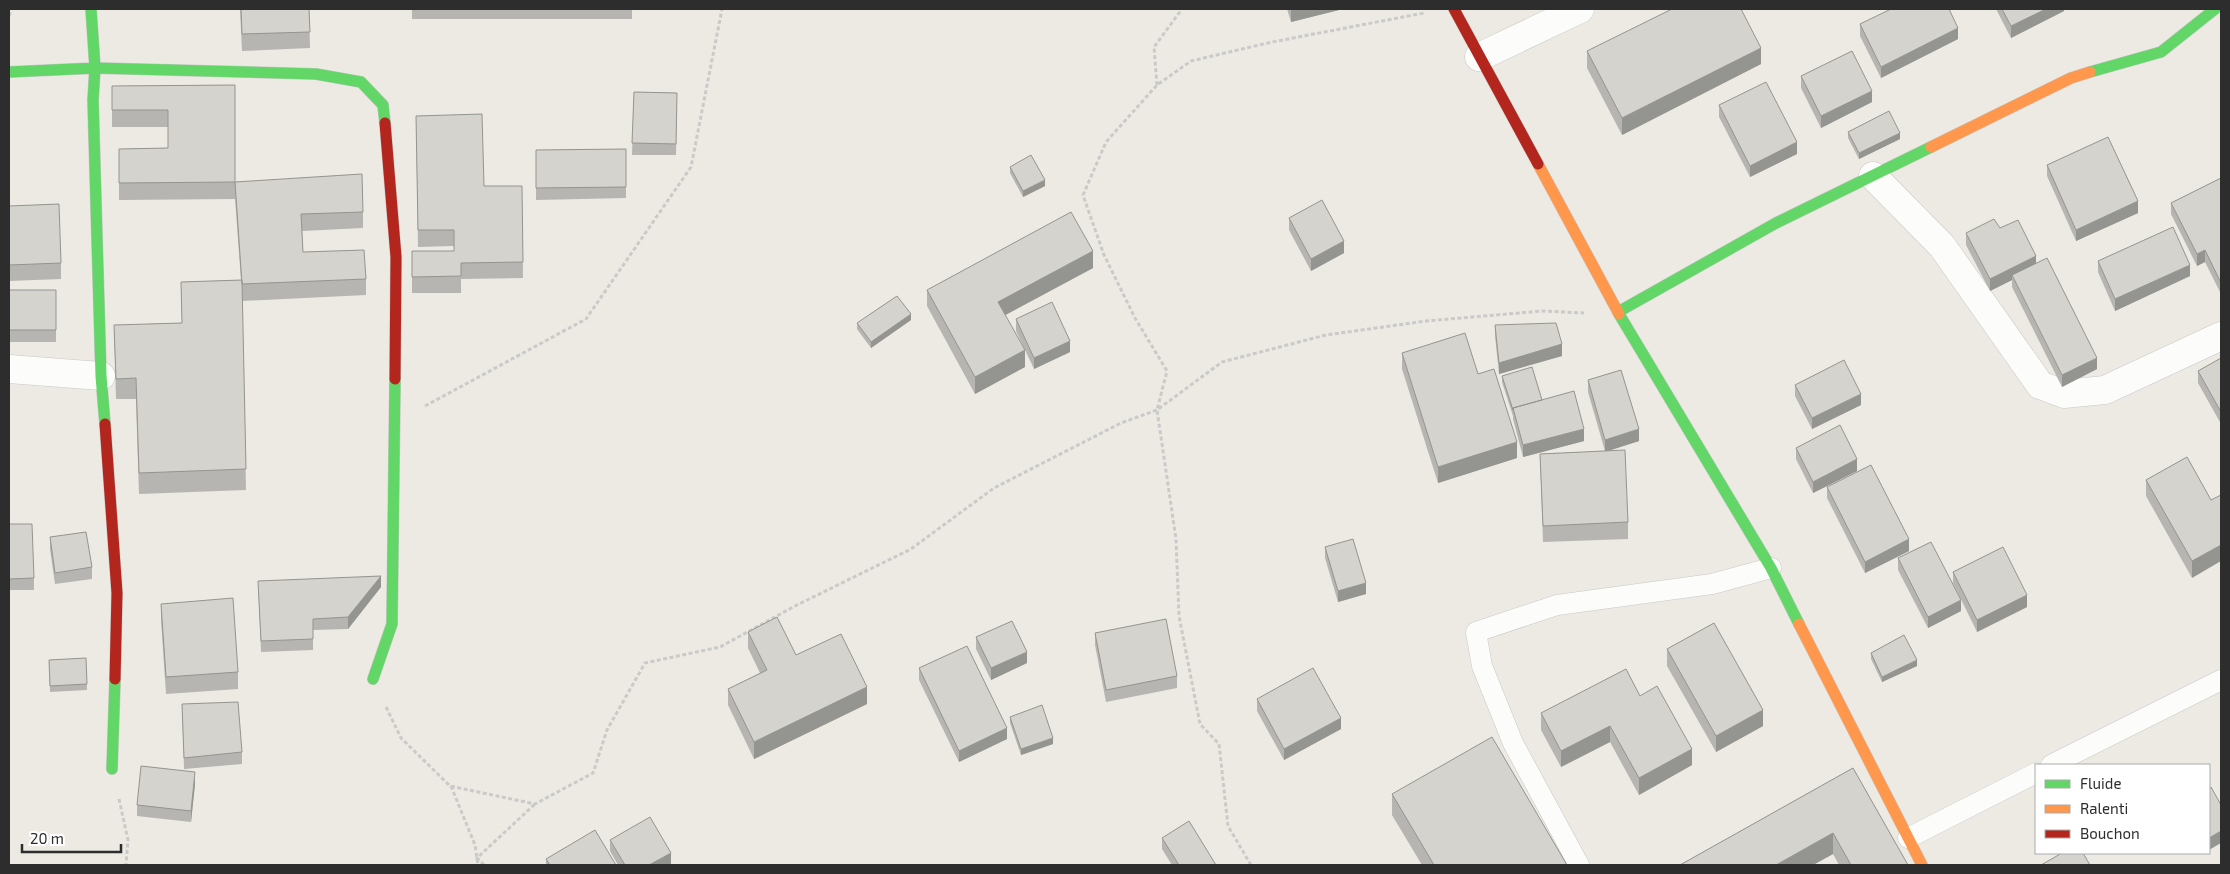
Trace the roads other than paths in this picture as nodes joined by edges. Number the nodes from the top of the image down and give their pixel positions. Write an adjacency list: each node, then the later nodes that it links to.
1 (90, 9): 6 (street)
2 (1454, 9): 5 (street)
3 (1580, 9): 5 (street)
4 (2215, 9): 8 (street)
5 (1479, 57): 9 (street)
6 (95, 68): 7 (street); 12 (street); 14 (street)
7 (9, 72)
8 (1873, 176): 9 (street); 10 (street)
9 (1618, 312): 13 (street)
10 (2221, 336)
11 (9, 369): 12 (street)
12 (101, 376): 17 (street)
13 (1771, 568): 19 (street); 20 (lane)
14 (373, 679)
15 (2221, 680): 16 (lane)
16 (2053, 764)
17 (112, 769)
18 (2035, 774): 19 (lane)
19 (1908, 838): 21 (street)
20 (1578, 865)
21 (1922, 865)

